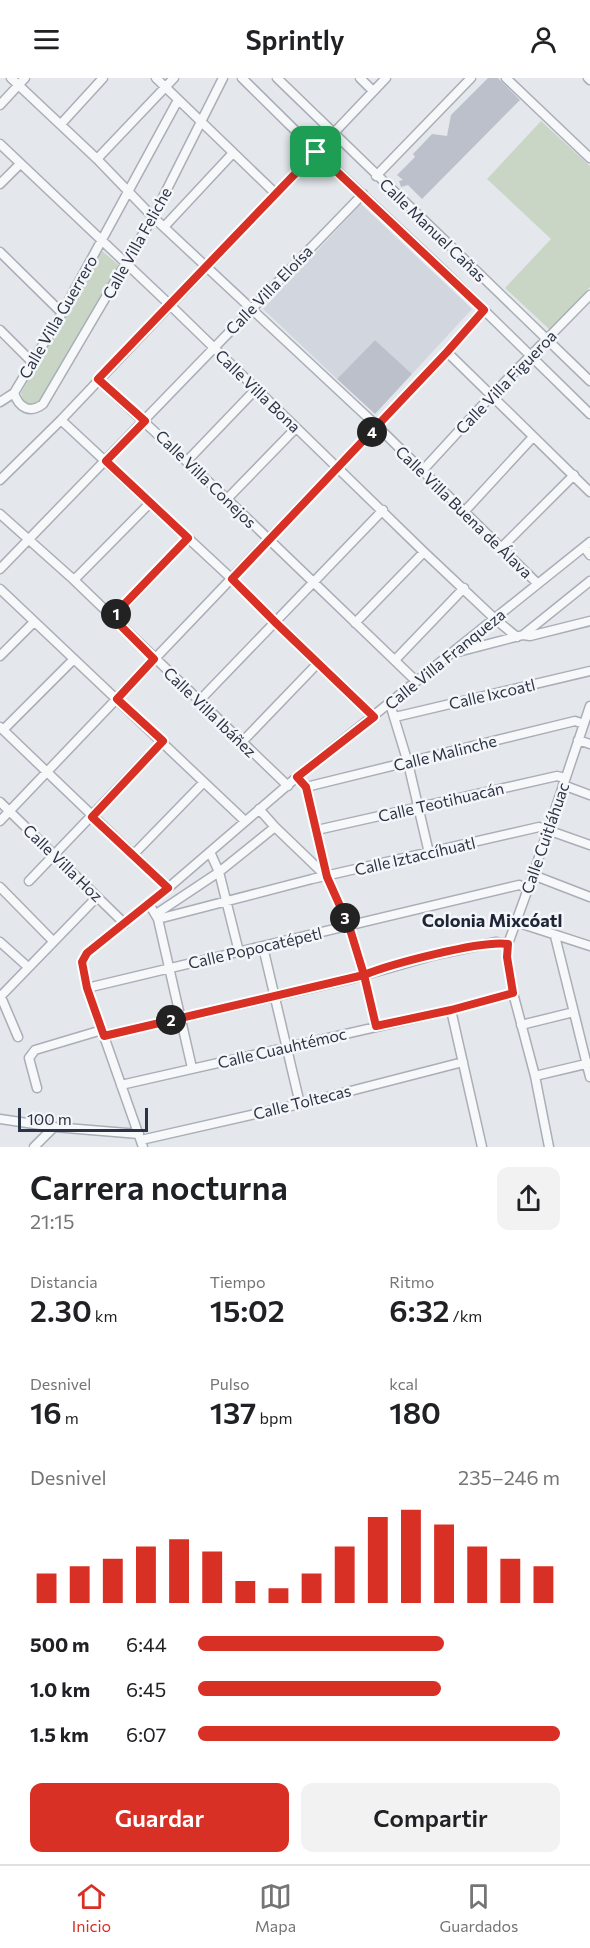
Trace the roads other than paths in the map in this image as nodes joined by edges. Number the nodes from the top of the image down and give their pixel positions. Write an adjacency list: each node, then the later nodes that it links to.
1 (11, 78): 13 (street, Calle Villa Buena de Álava)
2 (26, 78): 13 (street)
3 (103, 78): 19 (street)
4 (156, 78): 14 (street)
5 (174, 78): 14 (street)
6 (223, 78): 18 (street, Calle Villa Feliche)
7 (242, 78): 22 (street, Calle Manuel Cañas)
8 (277, 78): 20 (street, Calle Manuel Cañas)
9 (360, 78): 15 (street)
10 (386, 78): 15 (street)
11 (471, 78): 27 (street)
12 (506, 78): 24 (street)
13 (18, 85): 17 (street); 19 (street, Calle Villa Buena de Álava)
14 (166, 88): 16 (street); 25 (street)
15 (373, 91): 20 (street)
16 (178, 100): 18 (street); 29 (street, Calle Villa Feliche)
17 (0, 105)
18 (202, 121): 23 (street); 32 (street, Calle Villa Feliche)
19 (61, 124): 25 (street, Calle Villa Buena de Álava)
20 (333, 134): 22 (street); 27 (street, Calle Manuel Cañas)
21 (0, 144): 26 (street, Calle Villa Bona)
22 (316, 152): 30 (street); 31 (street, Calle Manuel Cañas)
23 (232, 153): 30 (street); 33 (street)
24 (590, 158)
25 (97, 159): 29 (street, Calle Villa Buena de Álava)
26 (20, 164): 28 (street); 34 (street, Calle Villa Bona)
27 (376, 176): 44 (street, Calle Manuel Cañas)
28 (0, 184)
29 (128, 192): 32 (street, Calle Villa Buena de Álava); 34 (street, Calle Villa Feliche)
30 (276, 193): 37 (street)
31 (363, 194): 40 (street, Calle Villa Eloísa); 41 (street, Calle Manuel Cañas)
32 (153, 217): 33 (street, Calle Villa Buena de Álava); 36 (street, Calle Villa Feliche)
33 (164, 227): 37 (street, Calle Villa Buena de Álava)
34 (101, 241): 36 (street, Calle Villa Bona); 42 (street, Calle Villa Guerrero)
35 (0, 252): 42 (street)
36 (127, 264): 39 (street, Calle Villa Bona); 52 (street, Calle Villa Feliche)
37 (207, 265): 39 (street); 40 (street, Calle Villa Buena de Álava)
38 (590, 296): 44 (street, Calle Villa Figueroa)
39 (170, 304): 45 (street, Calle Villa Bona); 49 (street)
40 (252, 308): 45 (street, Calle Villa Eloísa); 58 (street, Calle Villa Buena de Álava)
41 (484, 310): 46 (street); 47 (street, Calle Manuel Cañas)
42 (62, 313): 48 (street, Calle Villa Guerrero)
43 (0, 330): 48 (street)
44 (547, 340): 47 (street, Calle Villa Figueroa); 50 (street, Calle Manuel Cañas)
45 (213, 347): 51 (street, Calle Villa Bona); 57 (street, Calle Villa Eloísa)
46 (447, 352): 53 (street); 58 (street)
47 (530, 357): 53 (street, Calle Villa Figueroa); 55 (street, Calle Manuel Cañas)
48 (32, 362): 52 (street, Calle Villa Guerrero)
49 (98, 379): 56 (street); 57 (street, Calle Villa Conejos)
50 (590, 381)
51 (256, 389): 59 (street, Calle Villa Bona); 62 (street)
52 (14, 393): 54 (street)
53 (491, 396): 60 (street); 64 (street, Calle Villa Figueroa)
54 (0, 402)
55 (590, 414)
56 (62, 420): 61 (street); 66 (street)
57 (145, 421): 61 (street, Calle Villa Eloísa); 62 (street, Calle Villa Conejos)
58 (377, 426): 63 (street); 64 (street, Calle Villa Buena de Álava)
59 (296, 428): 63 (street, Calle Villa Bona); 68 (street)
60 (533, 437): 65 (street); 71 (street)
61 (106, 461): 69 (street); 74 (street, Calle Villa Eloísa)
62 (187, 461): 68 (street, Calle Villa Conejos)
63 (338, 467): 70 (street, Calle Villa Bona); 75 (street)
64 (423, 470): 71 (street, Calle Villa Buena de Álava)
65 (573, 475): 67 (street); 77 (street)
66 (0, 480)
67 (590, 492)
68 (227, 499): 75 (street, Calle Villa Conejos)
69 (150, 502): 73 (street); 82 (street)
70 (382, 510): 78 (street, Calle Villa Bona); 84 (street)
71 (464, 512): 77 (street, Calle Villa Buena de Álava)
72 (0, 513): 74 (street, Calle Villa Ibáñez)
73 (188, 538): 81 (street); 88 (street)
74 (28, 540): 80 (street, Calle Villa Eloísa); 82 (street, Calle Villa Ibáñez)
75 (269, 540): 81 (street); 84 (street, Calle Villa Conejos)
76 (587, 544): 79 (street); 85 (street, Calle Villa Franqueza)
77 (502, 547): 85 (street, Calle Villa Buena de Álava)
78 (424, 552): 86 (street, Calle Villa Bona); 93 (street)
79 (590, 555)
80 (0, 569)
81 (232, 579): 92 (street); 97 (street)
82 (74, 580): 88 (street, Calle Villa Ibáñez)
83 (590, 581): 94 (street)
84 (313, 583): 92 (street); 93 (street, Calle Villa Conejos)
85 (538, 584): 89 (street, Calle Villa Franqueza)
86 (464, 588): 89 (street, Calle Villa Bona); 99 (street)
87 (0, 589): 91 (street)
88 (112, 617): 97 (street, Calle Villa Ibáñez)
89 (495, 619): 94 (street, Calle Villa Bona); 95 (street, Calle Villa Franqueza)
90 (590, 621): 94 (street)
91 (34, 622): 96 (street); 98 (street)
92 (276, 623): 100 (street); 104 (street)
93 (355, 623): 99 (street, Calle Villa Conejos)
94 (520, 636): 95 (street)
95 (450, 654): 102 (street, Calle Villa Franqueza)
96 (0, 656)
97 (154, 659): 103 (street); 104 (street, Calle Villa Ibáñez)
98 (73, 660): 103 (street); 110 (street)
99 (395, 660): 102 (street, Calle Villa Conejos)
100 (318, 663): 107 (street); 113 (street)
101 (590, 671): 108 (street, Calle Ixcoatl)
102 (416, 681): 105 (street, Calle Villa Franqueza)
103 (117, 699): 112 (street); 116 (street)
104 (199, 701): 113 (street, Calle Villa Ibáñez)
105 (390, 704): 107 (street, Calle Villa Franqueza); 108 (street)
106 (590, 706): 109 (street, Calle Cuitláhuac)
107 (374, 717): 117 (street, Calle Villa Franqueza)
108 (394, 717): 115 (street)
109 (584, 724): 111 (street, Calle Cuitláhuac); 115 (street, Calle Malinche)
110 (2, 728): 116 (street)
111 (578, 740): 114 (street); 118 (street, Calle Cuitláhuac)
112 (163, 741): 119 (street); 127 (street)
113 (241, 743): 120 (street, Calle Villa Ibáñez)
114 (590, 744)
115 (408, 763): 121 (street, Calle Malinche); 124 (street)
116 (47, 771): 126 (street); 127 (street)
117 (297, 777): 120 (street, Calle Villa Franqueza); 121 (street)
118 (564, 781): 122 (street); 124 (street, Calle Teotihuacán); 131 (street, Calle Cuitláhuac)
119 (204, 782): 128 (street); 137 (street)
120 (288, 786): 125 (street, Calle Villa Franqueza)
121 (306, 787): 132 (street)
122 (590, 795)
123 (0, 802): 126 (street, Calle Villa Hoz)
124 (418, 808): 132 (street, Calle Teotihuacán); 135 (street)
125 (259, 809): 128 (street, Calle Villa Franqueza); 130 (street)
126 (9, 811): 129 (street); 136 (street, Calle Villa Hoz)
127 (92, 817): 136 (street); 137 (street)
128 (245, 820): 134 (street, Calle Villa Franqueza)
129 (0, 821)
130 (275, 827): 138 (street); 140 (street)
131 (549, 829): 133 (street); 135 (street, Calle Iztaccíhuatl); 139 (street, Calle Cuitláhuac)
132 (317, 830): 140 (street)
133 (590, 845)
134 (210, 852): 138 (street); 143 (street, Calle Villa Franqueza)
135 (429, 853): 140 (street, Calle Iztaccíhuatl)
136 (55, 854): 141 (street); 145 (street, Calle Villa Hoz)
137 (133, 855): 143 (street)
138 (219, 872): 147 (street); 149 (street)
139 (533, 875): 144 (street, Calle Cuitláhuac); 146 (street)
140 (327, 877): 147 (street, Calle Iztaccíhuatl); 152 (street)
141 (29, 881)
142 (0, 888): 154 (street)
143 (168, 888): 148 (street, Calle Villa Franqueza)
144 (528, 888): 150 (street, Calle Cuitláhuac); 152 (street, Calle Popocatépetl)
145 (97, 897): 151 (street, Calle Villa Hoz); 154 (street)
146 (590, 897)
147 (226, 902): 149 (street, Calle Iztaccíhuatl); 159 (street)
148 (149, 904): 149 (street); 151 (street, Calle Villa Franqueza)
149 (157, 916): 161 (street)
150 (516, 922): 153 (street); 156 (street, Calle Cuitláhuac)
151 (125, 924): 163 (street, Calle Villa Franqueza)
152 (349, 926): 157 (street, Calle Popocatépetl); 162 (street)
153 (555, 936): 158 (street); 168 (street)
154 (53, 941): 160 (street)
155 (0, 942): 160 (street)
156 (508, 944): 162 (street); 164 (street, Calle Cuitláhuac)
157 (263, 946): 159 (street, Calle Popocatépetl); 165 (street)
158 (590, 946)
159 (239, 952): 161 (street, Calle Popocatépetl)
160 (28, 967): 166 (street)
161 (169, 969): 163 (street, Calle Popocatépetl); 169 (street)
162 (364, 975): 165 (street); 171 (street)
163 (87, 988): 172 (street)
164 (513, 993): 167 (street, Calle Cuauhtémoc); 170 (street, Calle Cuitláhuac)
165 (275, 995): 169 (street); 174 (street)
166 (0, 997): 173 (street)
167 (451, 1010): 171 (street, Calle Cuauhtémoc); 175 (street)
168 (574, 1012): 170 (street); 176 (street)
169 (182, 1018): 172 (street); 177 (street)
170 (521, 1024): 178 (street, Calle Cuitláhuac)
171 (376, 1026): 174 (street, Calle Cuauhtémoc)
172 (103, 1033): 180 (street); 181 (street)
173 (18, 1037)
174 (286, 1047): 177 (street, Calle Cuauhtémoc); 182 (street)
175 (463, 1062): 182 (street, Calle Toltecas); 187 (street)
176 (588, 1064): 178 (street); 179 (street)
177 (192, 1068): 180 (street, Calle Cuauhtémoc)
178 (536, 1076): 188 (street, Calle Cuitláhuac)
179 (590, 1077)
180 (121, 1085): 185 (street)
181 (37, 1088)
182 (300, 1104): 185 (street, Calle Toltecas)
183 (0, 1119): 184 (street, Calle Toltecas)
184 (54, 1127): 185 (street, Calle Toltecas); 186 (street)
185 (141, 1140)
186 (34, 1147)
187 (482, 1147)
188 (549, 1147)

